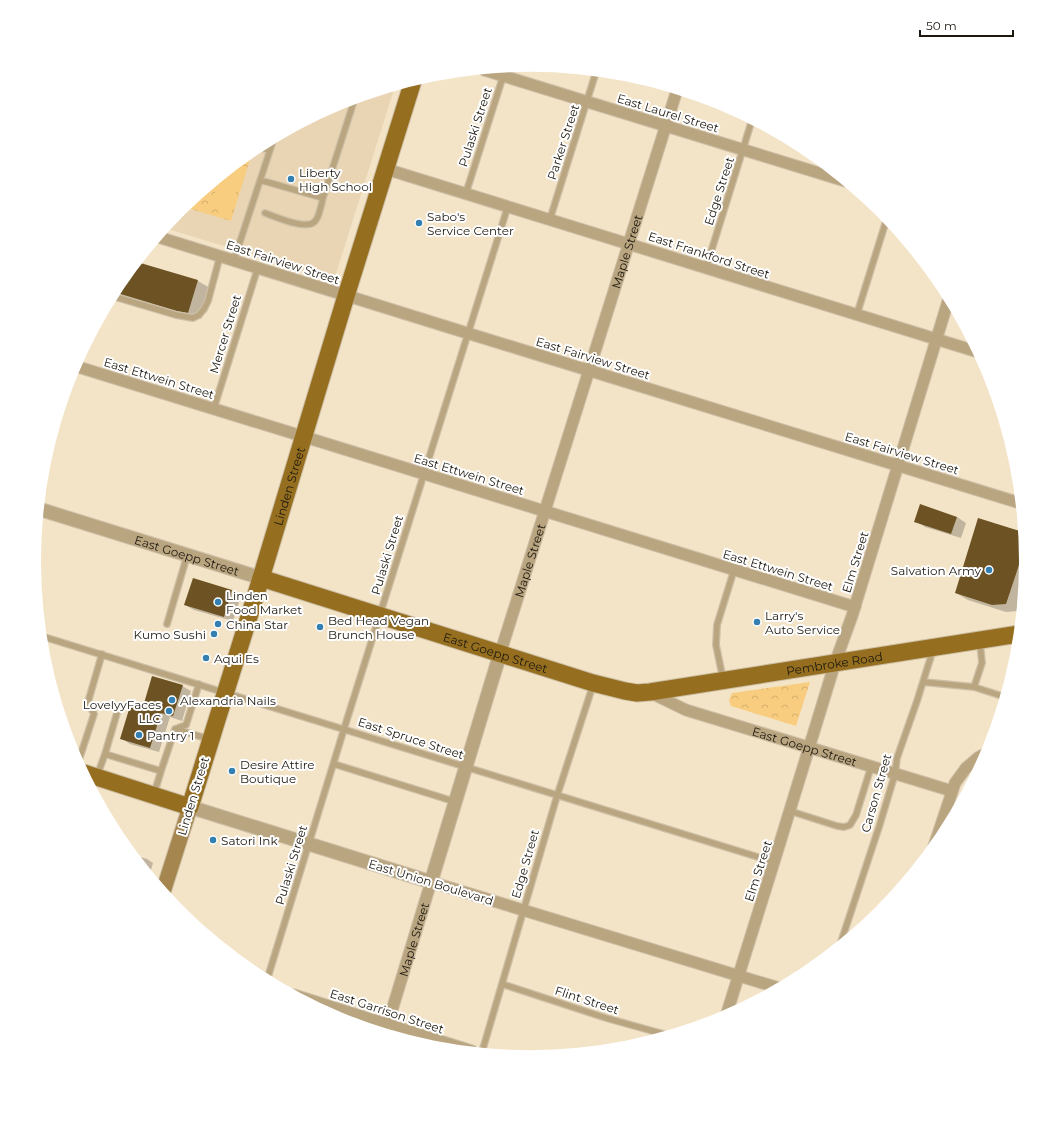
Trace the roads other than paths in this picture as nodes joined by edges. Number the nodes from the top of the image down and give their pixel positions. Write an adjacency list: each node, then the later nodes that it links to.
1 (503, 73): 17 (lane, Pulaski Street)
2 (509, 73): 6 (street, East Laurel Street)
3 (595, 76): 6 (lane, Parker Street)
4 (411, 87): 14 (main road, Linden Street)
5 (676, 95): 9 (street, Maple Street)
6 (587, 101): 9 (street, East Laurel Street); 21 (lane, Parker Street)
7 (353, 105): 18 (lane)
8 (751, 125): 12 (lane, Edge Street)
9 (666, 126): 12 (street, East Laurel Street); 24 (street, Maple Street)
10 (271, 146): 13 (lane)
11 (267, 149): 13 (lane)
12 (743, 149): 15 (street, East Laurel Street); 28 (lane, Edge Street)
13 (270, 150): 16 (lane)
14 (386, 169): 17 (street, East Frankford Street); 29 (main road, Linden Street)
15 (833, 177)
16 (260, 180): 18 (lane); 26 (lane)
17 (466, 193): 19 (street, East Frankford Street)
18 (323, 198): 20 (lane)
19 (508, 206): 21 (street, East Frankford Street); 33 (lane, Pulaski Street)
20 (265, 214)
21 (550, 219): 24 (street, East Frankford Street)
22 (885, 225): 32 (lane)
23 (163, 238): 25 (street, East Fairview Street)
24 (629, 243): 28 (street, East Frankford Street); 37 (street, Maple Street)
25 (220, 256): 26 (street, East Fairview Street); 30 (lane)
26 (234, 260): 27 (street, East Fairview Street)
27 (258, 267): 29 (street, East Fairview Street); 38 (lane, Mercer Street)
28 (706, 268): 32 (street, East Frankford Street)
29 (346, 296): 33 (street, East Fairview Street); 39 (main road, Linden Street)
30 (118, 298)
31 (947, 306): 34 (street, Elm Street)
32 (857, 314): 34 (street, East Frankford Street)
33 (467, 333): 37 (street, East Fairview Street); 41 (lane, Pulaski Street)
34 (937, 339): 35 (street, East Frankford Street); 40 (street, Elm Street)
35 (971, 350)
36 (81, 368): 38 (street, East Ettwein Street)
37 (590, 370): 40 (street, East Fairview Street); 44 (street, Maple Street)
38 (214, 408): 39 (street, East Ettwein Street)
39 (303, 436): 41 (street, East Ettwein Street); 47 (main road, Linden Street)
40 (898, 465): 42 (street, East Fairview Street); 48 (street, Elm Street)
41 (424, 475): 44 (street, East Ettwein Street); 49 (lane, Pulaski Street)
42 (1015, 501)
43 (44, 510): 45 (street, East Goepp Street)
44 (545, 511): 46 (street, East Ettwein Street); 56 (street, Maple Street)
45 (187, 555): 47 (street, East Goepp Street); 50 (lane)
46 (734, 570): 48 (street, East Ettwein Street); 58 (lane)
47 (261, 578): 49 (main road, East Goepp Street); 63 (main road, Linden Street)
48 (855, 607): 57 (street, Elm Street)
49 (380, 616): 56 (main road, East Goepp Street); 68 (lane, Pulaski Street)
50 (166, 624)
51 (1013, 635): 53 (main road, Pembroke Road)
52 (47, 638): 55 (lane, East Spruce Street)
53 (980, 640): 54 (main road, Pembroke Road); 62 (lane)
54 (934, 647): 57 (main road, Pembroke Road); 59 (lane, Carson Street)
55 (102, 654): 61 (lane, East Spruce Street); 71 (lane)
56 (500, 654): 60 (main road, East Goepp Street); 76 (street, Maple Street)
57 (835, 663): 58 (main road, Pembroke Road); 70 (street, Elm Street)
58 (723, 681): 64 (main road, Pembroke Road)
59 (923, 682): 62 (lane); 78 (lane, Carson Street)
60 (593, 683): 64 (main road, East Goepp Street); 82 (lane, Edge Street)
61 (199, 684): 63 (lane, East Spruce Street); 67 (lane)
62 (974, 687): 65 (lane)
63 (225, 692): 68 (lane, East Spruce Street); 69 (main road, Linden Street)
64 (650, 692): 70 (street, East Goepp Street)
65 (1000, 695)
66 (117, 713): 72 (lane)
67 (174, 729): 69 (lane); 77 (lane)
68 (344, 729): 74 (lane, Pulaski Street); 76 (lane, East Spruce Street)
69 (210, 739): 84 (main road, Linden Street)
70 (809, 747): 75 (street, East Goepp Street); 85 (street, Elm Street)
71 (81, 754)
72 (105, 754): 77 (lane); 79 (lane)
73 (977, 759): 80 (street)
74 (334, 764): 83 (lane); 87 (lane, Pulaski Street)
75 (871, 767): 78 (street, East Goepp Street); 85 (lane)
76 (467, 768): 82 (lane, East Spruce Street); 83 (street, Maple Street)
77 (161, 771): 81 (lane)
78 (895, 774): 80 (street, East Goepp Street); 92 (lane, Carson Street)
79 (90, 775): 81 (main road, East Union Boulevard)
80 (952, 791): 86 (street)
81 (154, 795): 84 (main road, East Union Boulevard)
82 (557, 796): 88 (lane, East Spruce Street); 91 (lane, Edge Street)
83 (456, 802): 89 (street, Maple Street)
84 (190, 807): 87 (street, East Union Boulevard); 90 (main road, Linden Street)
85 (790, 811): 88 (street, Elm Street)
86 (940, 828)
87 (309, 844): 89 (street, East Union Boulevard); 93 (lane, Pulaski Street)
88 (774, 862): 94 (street, Elm Street)
89 (432, 882): 91 (street, East Union Boulevard); 98 (street, Maple Street)
90 (165, 886)
91 (523, 910): 94 (street, East Union Boulevard); 95 (lane, Edge Street)
92 (843, 937)
93 (270, 975)
94 (738, 975): 96 (street, East Union Boulevard); 97 (street, Elm Street)
95 (502, 984): 99 (lane, Flint Street); 100 (lane, Edge Street)
96 (771, 986)
97 (728, 1008)
98 (386, 1028)
99 (658, 1033)
100 (483, 1048)

